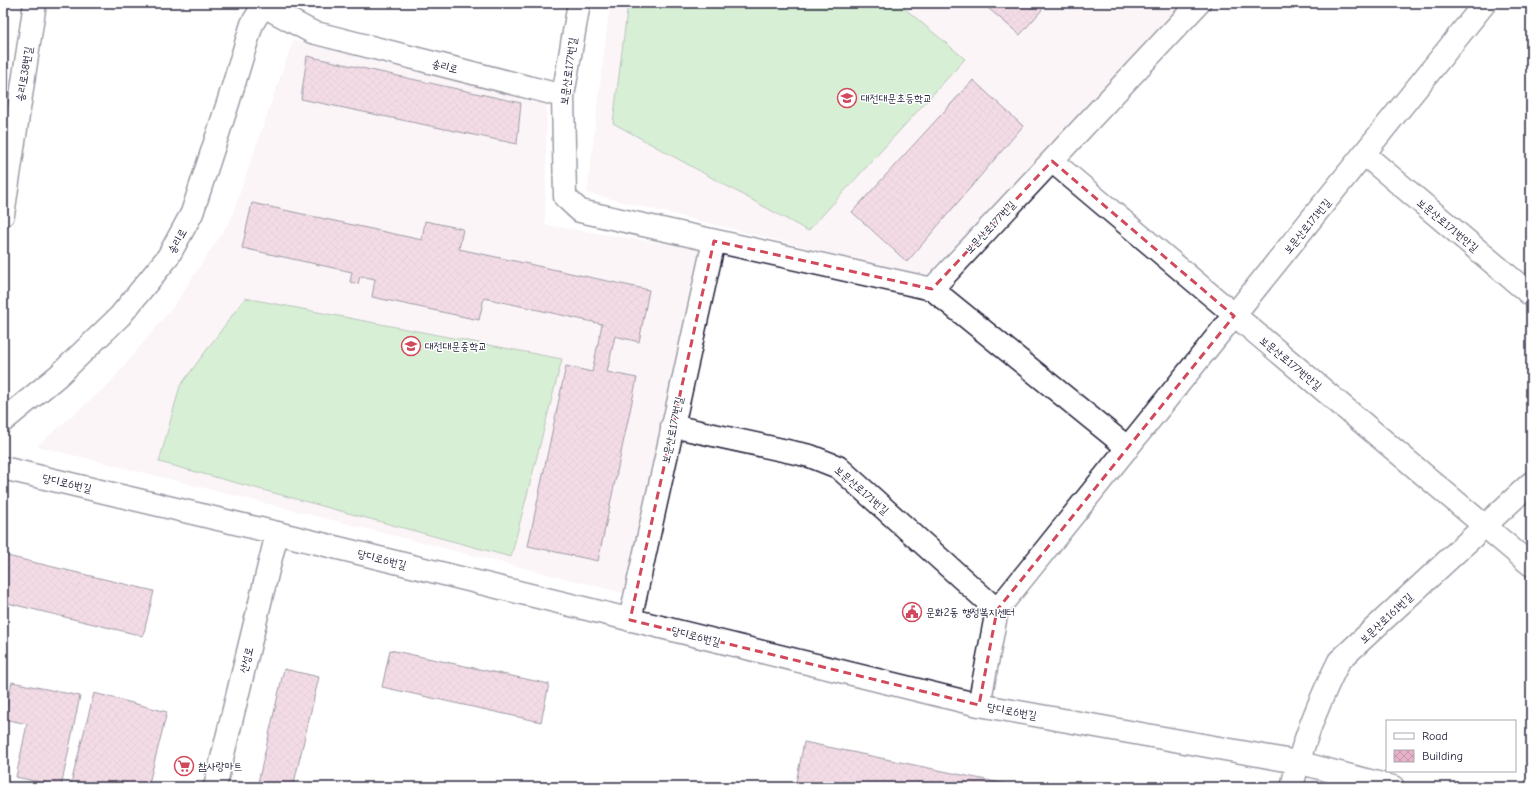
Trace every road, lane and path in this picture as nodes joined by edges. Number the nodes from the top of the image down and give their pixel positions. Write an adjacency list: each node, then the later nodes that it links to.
1 (35, 3): 8 (street, 송리로38번길)
2 (579, 3): 6 (street, 보문산로177번길)
3 (1199, 3): 9 (street, 보문산로177번길)
4 (1485, 3): 7 (street, 보문산로171번길)
5 (263, 4): 6 (street, 송리로); 15 (street, 송리로)
6 (563, 96): 11 (street, 보문산로177번길)
7 (1364, 154): 13 (street, 보문산로171번안길); 14 (street, 보문산로171번길)
8 (7, 160): 10 (street, 송리로38번길)
9 (1052, 161): 12 (street, 보문산로177번길); 14 (street, 보문산로177번안길)
10 (3, 215)
11 (714, 241): 12 (street, 보문산로177번길); 16 (street, 보문산로177번길)
12 (932, 289): 17 (street)
13 (1531, 296)
14 (1234, 316): 17 (street, 보문산로171번길); 20 (street, 보문산로177번안길)
15 (3, 421)
16 (672, 426): 23 (street, 보문산로171번길); 24 (street, 보문산로177번길)
17 (1128, 448): 23 (street, 보문산로171번길)
18 (3, 468): 21 (street, 당디로6번길)
19 (1531, 483): 20 (street, 보문산로161번길)
20 (1485, 526): 22 (street, 보문산로177번안길); 26 (street, 보문산로161번길)
21 (277, 533): 24 (street, 당디로6번길); 27 (street, 산성로)
22 (1531, 565)
23 (997, 610): 25 (street, 보문산로171번길)
24 (630, 620): 25 (street, 당디로6번길)
25 (979, 705): 26 (street, 당디로6번길)
26 (1297, 762): 28 (street, 보문산로161번길); 29 (street, 당디로6번길)
27 (215, 787)
28 (1292, 787)
29 (1393, 787)

